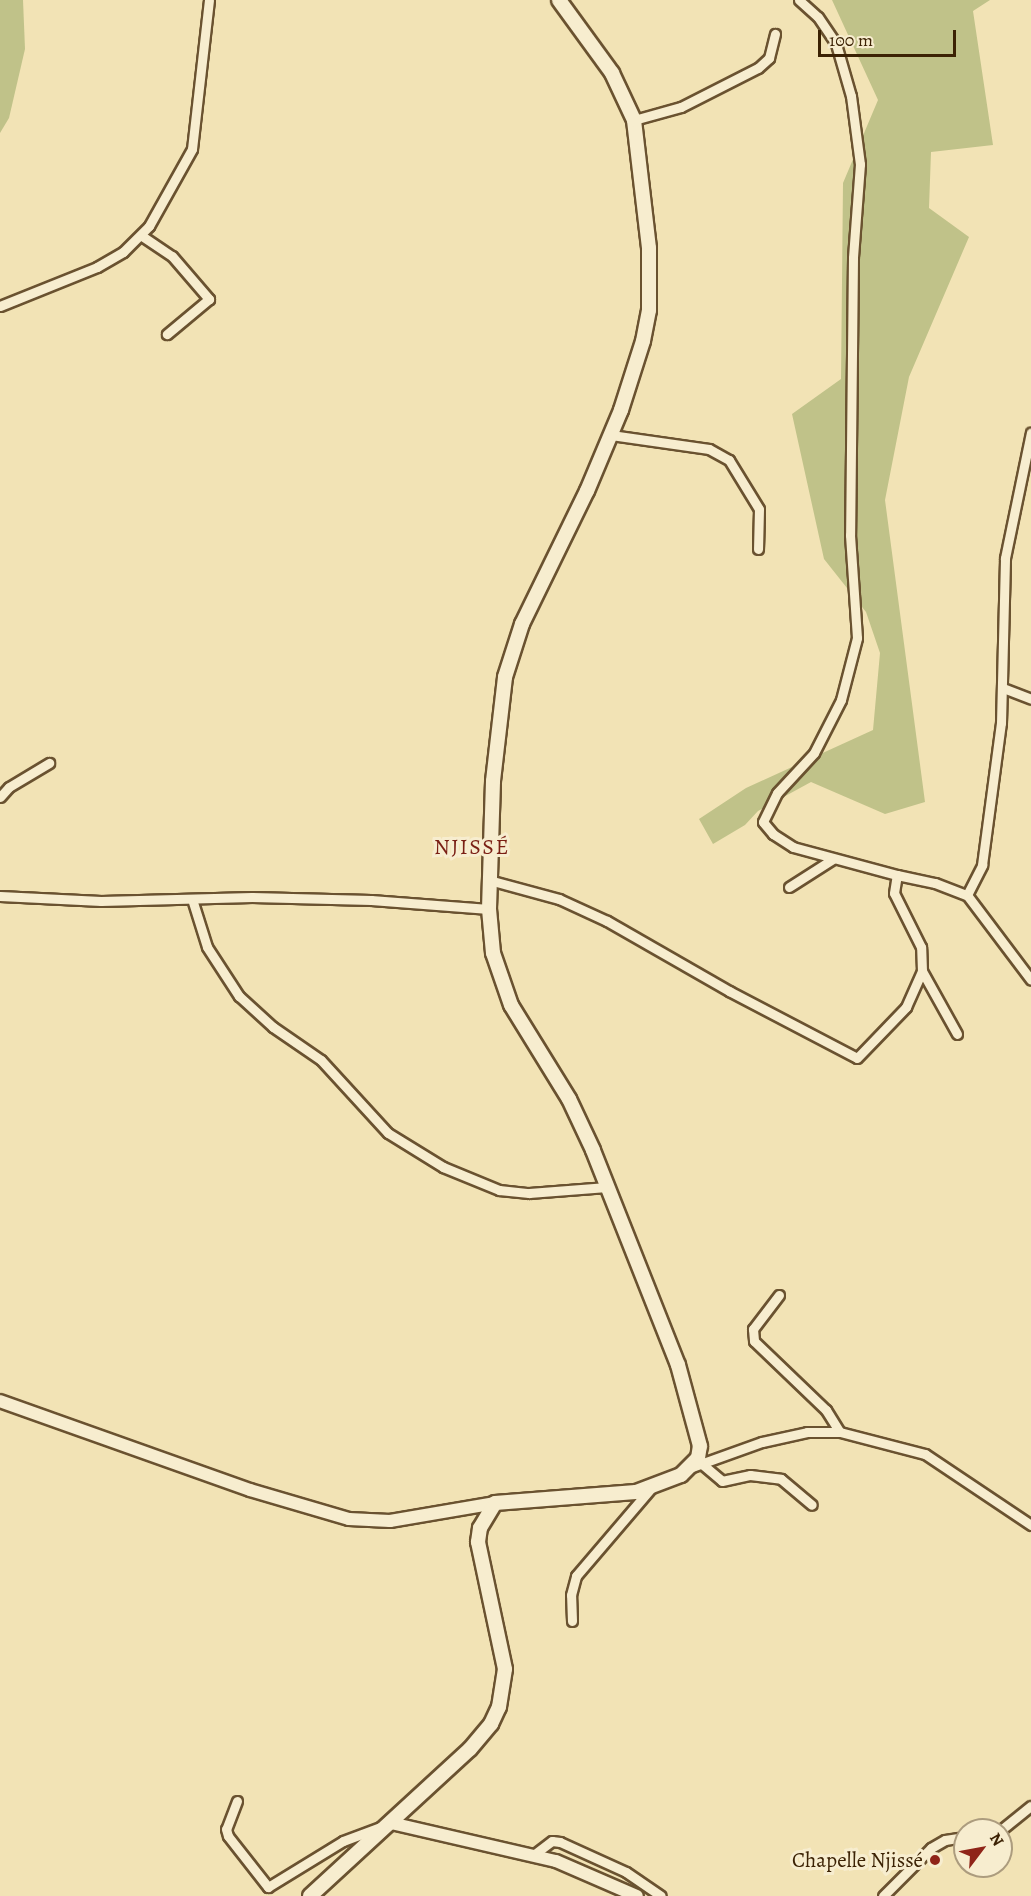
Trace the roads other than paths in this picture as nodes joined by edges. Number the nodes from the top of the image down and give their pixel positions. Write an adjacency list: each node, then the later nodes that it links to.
1 (208, 0): 6 (street)
2 (559, 0): 5 (main road)
3 (799, 0): 16 (street)
4 (776, 34): 5 (street)
5 (634, 120): 10 (main road)
6 (142, 236): 7 (street); 8 (street)
7 (0, 306)
8 (167, 334)
9 (1031, 433): 12 (street)
10 (611, 435): 11 (street); 18 (main road)
11 (758, 549)
12 (1003, 688): 13 (street); 20 (street)
13 (1031, 699)
14 (49, 763): 15 (street)
15 (0, 797)
16 (833, 859): 17 (street); 19 (street)
17 (897, 875): 20 (street); 24 (street)
18 (489, 880): 23 (main road); 24 (street)
19 (789, 887)
20 (967, 896): 25 (street)
21 (0, 897): 22 (street)
22 (192, 899): 23 (street); 27 (street)
23 (489, 909): 27 (main road)
24 (922, 971): 26 (street)
25 (1031, 980)
26 (957, 1034)
27 (608, 1187): 31 (main road)
28 (779, 1295): 30 (street)
29 (0, 1401): 33 (street)
30 (840, 1432): 31 (street); 35 (street)
31 (697, 1466): 32 (main road); 34 (street)
32 (652, 1487): 33 (main road); 36 (street)
33 (495, 1503): 40 (main road)
34 (812, 1505)
35 (1031, 1525)
36 (572, 1621)
37 (237, 1801): 40 (street)
38 (1031, 1806): 39 (street)
39 (1013, 1820)
40 (391, 1822): 42 (street); 43 (main road)
41 (953, 1839): 46 (street)
42 (532, 1856): 44 (street); 45 (street)
43 (310, 1896)
44 (637, 1896)
45 (661, 1896)
46 (883, 1896)

